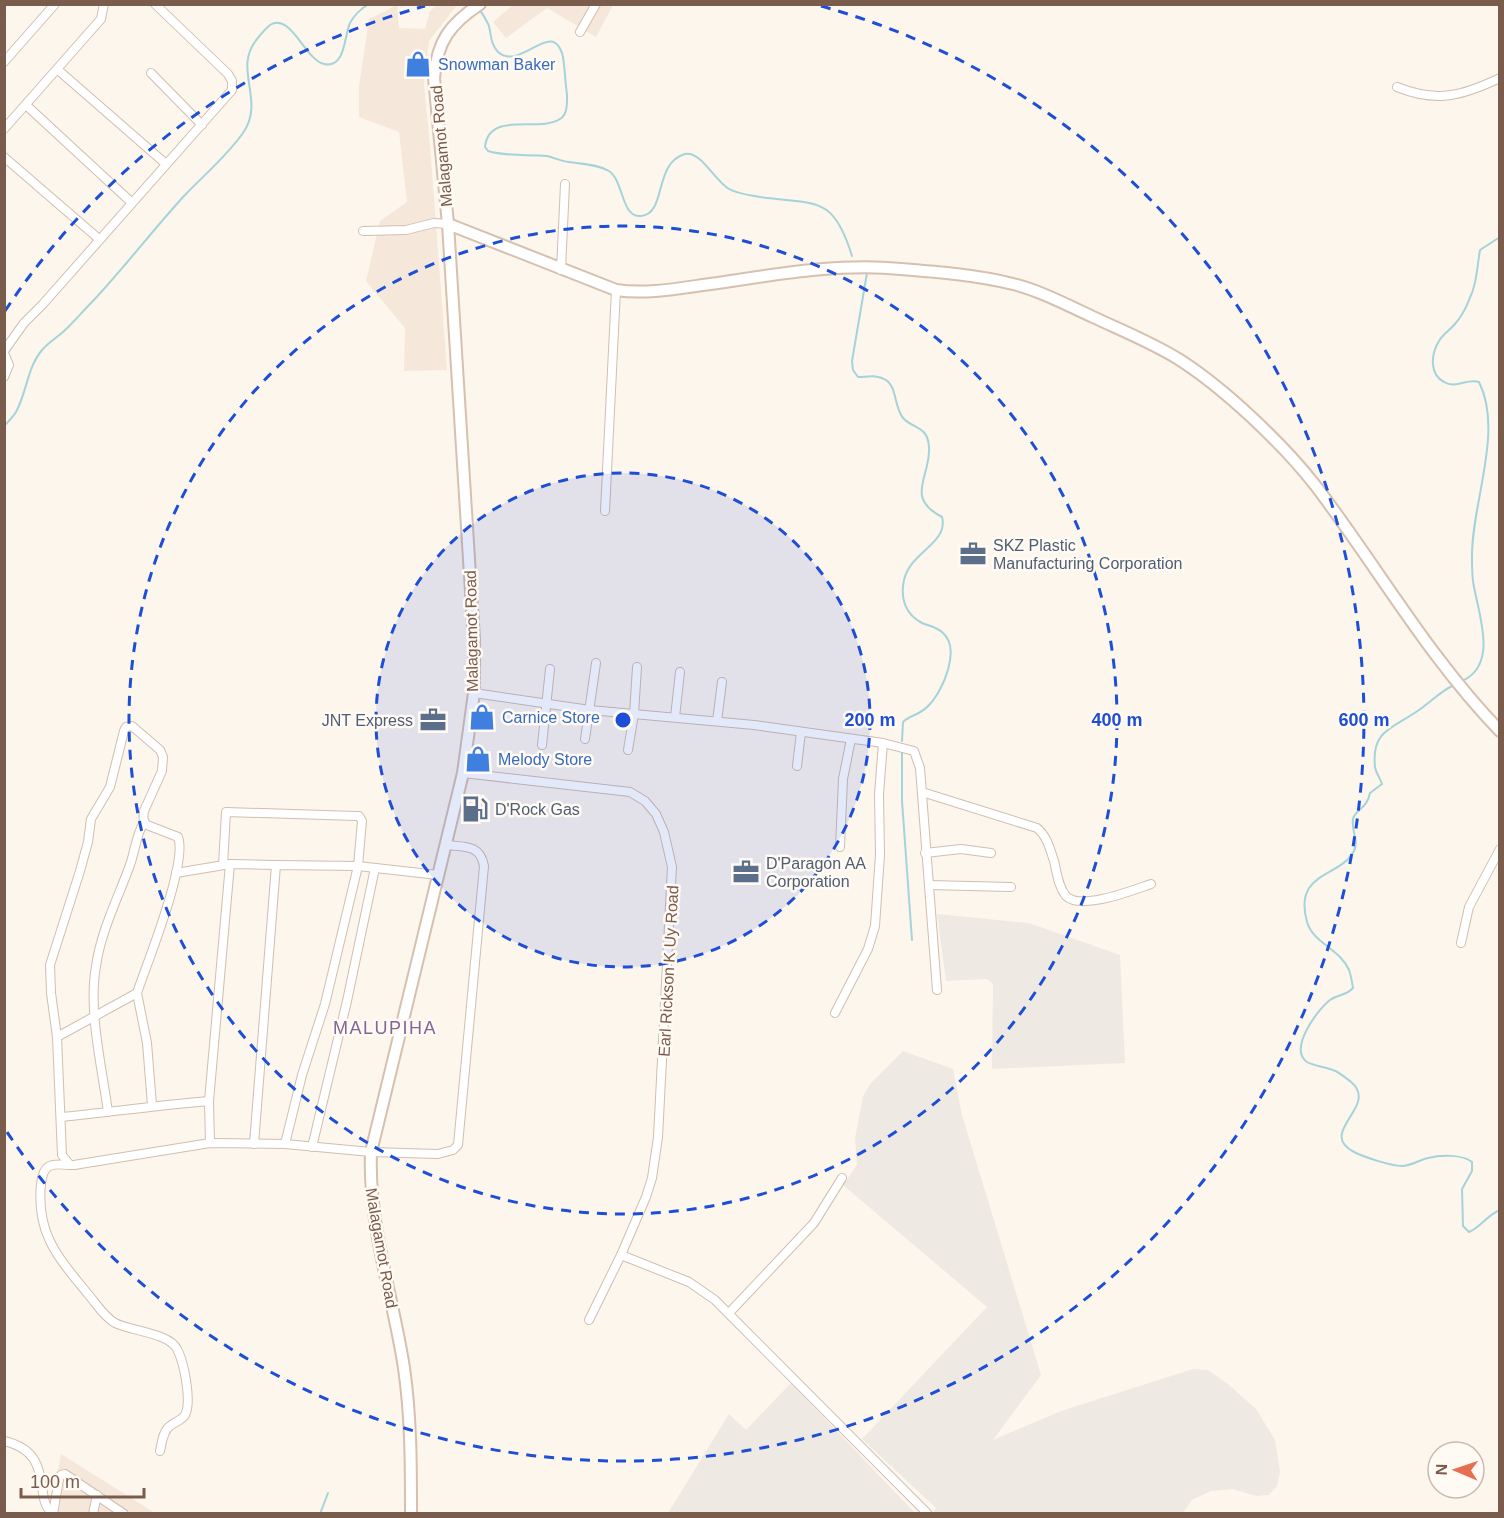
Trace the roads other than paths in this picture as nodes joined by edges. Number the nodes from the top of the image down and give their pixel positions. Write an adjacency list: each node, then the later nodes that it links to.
1 (55, 4): 7 (street)
2 (104, 4): 8 (street)
3 (155, 4): 13 (street)
4 (480, 4): 19 (street, Malagamot Road)
5 (596, 4): 6 (street)
6 (580, 32)
7 (4, 62)
8 (57, 69): 12 (street); 16 (street)
9 (151, 73): 13 (street)
10 (1500, 78): 11 (street)
11 (1397, 87)
12 (26, 105): 14 (street); 18 (street)
13 (202, 125): 16 (street)
14 (4, 129)
15 (4, 157): 21 (street)
16 (166, 164): 18 (street)
17 (565, 184): 22 (street)
18 (131, 202): 21 (street)
19 (448, 224): 20 (street); 22 (street); 32 (street, Malagamot Road)
20 (363, 231)
21 (99, 239): 24 (street)
22 (561, 270): 23 (street)
23 (616, 290): 26 (street); 38 (street)
24 (4, 352): 25 (street)
25 (4, 377)
26 (605, 511)
27 (596, 663): 34 (street)
28 (637, 667): 35 (street)
29 (550, 669): 33 (street)
30 (680, 672): 36 (street)
31 (722, 682): 37 (street)
32 (474, 693): 33 (street); 46 (street, Malagamot Road)
33 (547, 704): 34 (street); 43 (street)
34 (590, 710): 35 (street); 40 (street)
35 (634, 714): 36 (street); 44 (street)
36 (675, 717): 37 (street)
37 (717, 721): 39 (street)
38 (1500, 731)
39 (801, 732): 41 (street); 45 (street)
40 (585, 739)
41 (851, 739): 42 (street); 50 (street)
42 (883, 743): 47 (street); 66 (street)
43 (542, 746)
44 (628, 750)
45 (797, 766)
46 (463, 773): 49 (street, Malagamot Road); 80 (street, Earl Rickson K Uy Road)
47 (922, 792): 52 (street); 60 (street)
48 (144, 822): 58 (street); 67 (street); 68 (street)
49 (446, 845): 59 (street, Malagamot Road); 77 (street)
50 (840, 848)
51 (1500, 849): 63 (street)
52 (926, 853): 53 (street); 61 (street)
53 (991, 853)
54 (227, 865): 55 (street); 56 (street); 58 (street); 69 (street)
55 (276, 865): 56 (street); 74 (street)
56 (358, 866): 57 (street); 75 (street)
57 (375, 868): 59 (street); 76 (street)
58 (176, 873): 65 (street)
59 (438, 875): 77 (street, Malagamot Road)
60 (1151, 884)
61 (929, 885): 62 (street); 64 (street)
62 (1011, 887)
63 (1461, 943)
64 (937, 990)
65 (137, 993): 67 (street); 70 (street)
66 (835, 1013)
67 (95, 1015): 68 (street); 71 (street)
68 (57, 1037): 72 (street)
69 (209, 1101): 70 (street); 73 (street)
70 (152, 1105): 71 (street)
71 (108, 1112): 72 (street)
72 (62, 1117): 78 (street)
73 (210, 1143): 74 (street); 78 (street)
74 (254, 1144): 75 (street)
75 (285, 1144): 76 (street)
76 (312, 1147): 77 (street)
77 (371, 1152): 89 (street, Malagamot Road)
78 (70, 1165): 84 (street)
79 (842, 1178): 81 (street)
80 (621, 1255): 81 (street); 82 (street, Earl Rickson K Uy Road)
81 (729, 1313): 90 (street)
82 (590, 1320)
83 (4, 1441): 86 (street)
84 (160, 1450)
85 (97, 1495): 86 (street); 87 (street); 88 (street)
86 (53, 1513)
87 (93, 1514)
88 (124, 1514)
89 (411, 1514)
90 (928, 1514)

